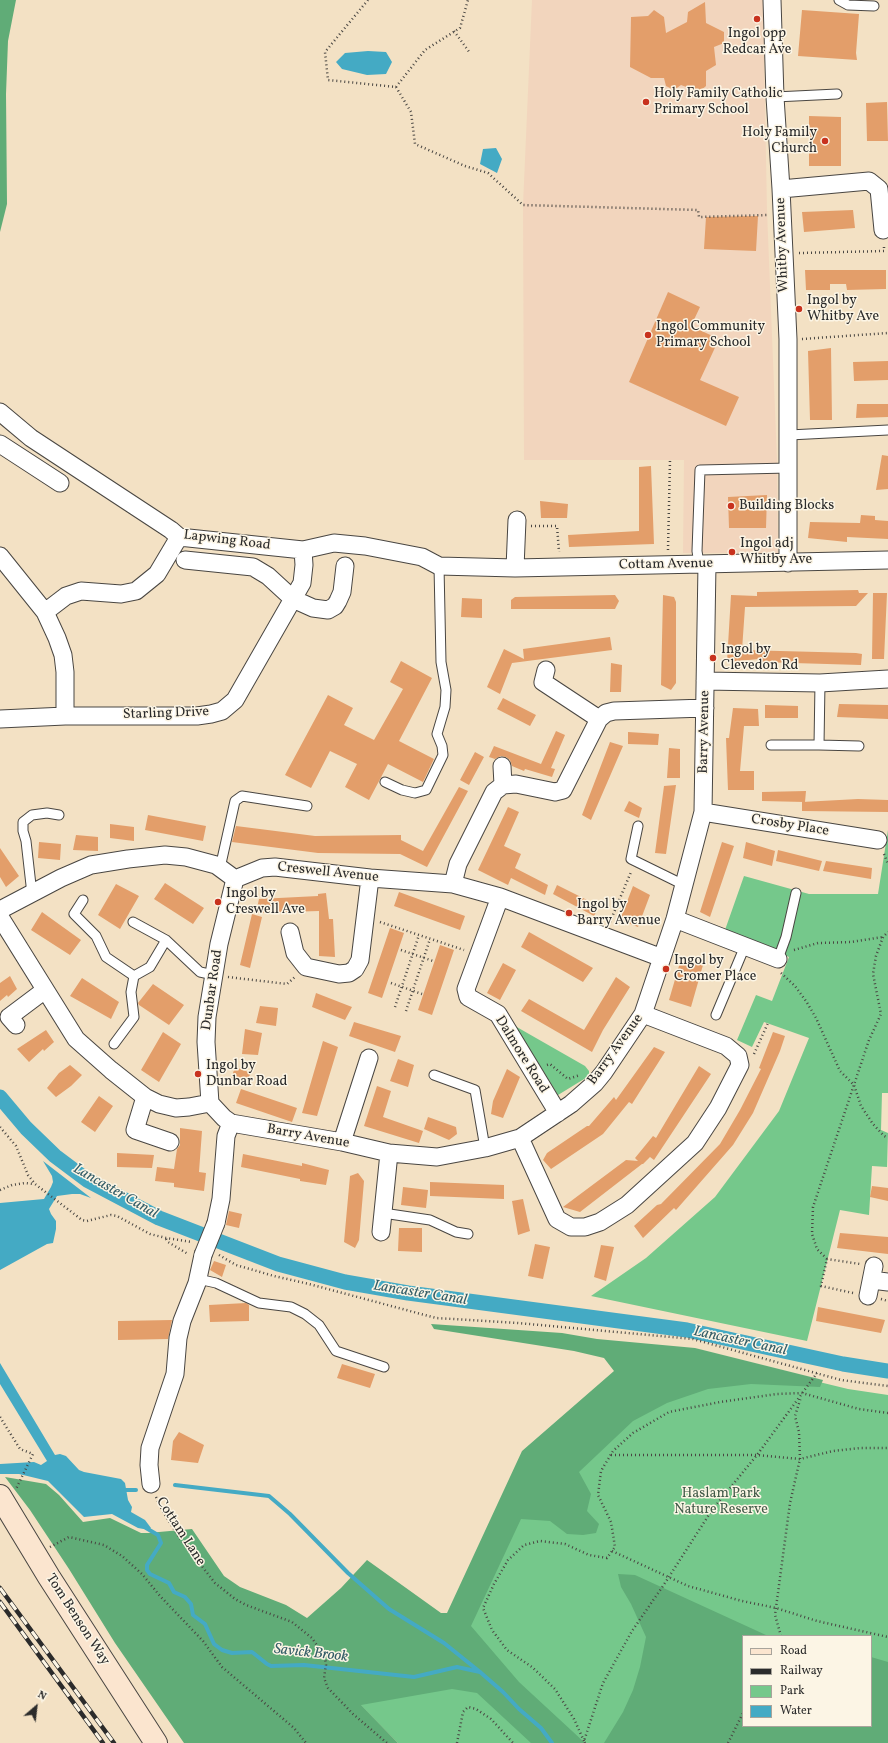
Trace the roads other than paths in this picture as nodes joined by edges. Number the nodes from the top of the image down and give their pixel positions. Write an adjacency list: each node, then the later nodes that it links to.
1 (772, 0): 5 (street, Whitby Avenue)
2 (839, 0): 3 (lane)
3 (874, 6)
4 (837, 94): 5 (lane)
5 (775, 97): 6 (street, Whitby Avenue)
6 (781, 189): 7 (street); 10 (street, Whitby Avenue)
7 (883, 230)
8 (0, 412): 15 (street, Lapwing Road)
9 (888, 430): 10 (lane)
10 (789, 435): 12 (street, Whitby Avenue)
11 (0, 444): 13 (street)
12 (789, 468): 20 (street, Whitby Avenue); 21 (lane)
13 (60, 483)
14 (516, 523): 24 (street)
15 (179, 537): 16 (street, Lapwing Road); 26 (street)
16 (303, 550): 23 (street, Lapwing Road); 25 (street, Starling Drive)
17 (0, 556): 26 (street)
18 (185, 560): 25 (street)
19 (888, 560): 20 (street, Cottam Avenue)
20 (788, 563): 21 (street, Cottam Avenue)
21 (703, 564): 24 (street, Cottam Avenue); 29 (street, Barry Avenue)
22 (344, 566): 25 (street)
23 (440, 566): 24 (street, Cottam Avenue); 39 (lane)
24 (516, 568)
25 (293, 598): 32 (street, Starling Drive)
26 (45, 612): 32 (street)
27 (546, 670): 33 (street)
28 (888, 678): 30 (street)
29 (705, 681): 30 (street); 31 (street, Barry Avenue)
30 (820, 683): 36 (lane)
31 (706, 708): 33 (street); 42 (street, Barry Avenue)
32 (65, 716): 34 (street, Starling Drive)
33 (599, 719): 40 (street)
34 (0, 720)
35 (771, 745): 36 (lane)
36 (819, 745): 37 (lane)
37 (859, 746)
38 (502, 766): 40 (street)
39 (385, 782)
40 (503, 785): 49 (street)
41 (308, 806): 46 (lane)
42 (703, 812): 45 (street, Crosby Place); 50 (street, Barry Avenue)
43 (59, 815): 52 (lane)
44 (638, 826): 50 (lane)
45 (878, 840)
46 (220, 868): 48 (street); 52 (street)
47 (370, 878): 48 (street, Creswell Avenue); 49 (street, Creswell Avenue); 59 (street)
48 (235, 879): 64 (street, Dunbar Road)
49 (453, 884): 53 (street, Creswell Avenue)
50 (684, 885): 57 (street, Barry Avenue)
51 (796, 893): 63 (lane)
52 (32, 894): 55 (street)
53 (500, 897): 62 (street, Creswell Avenue); 75 (street, Dalmore Road)
54 (83, 900): 65 (lane)
55 (0, 910)
56 (0, 917): 66 (street)
57 (675, 919): 61 (street); 62 (street, Barry Avenue)
58 (133, 922): 60 (lane)
59 (290, 932)
60 (166, 940): 64 (lane); 65 (lane)
61 (745, 946): 63 (street); 68 (lane)
62 (662, 958): 67 (street, Barry Avenue)
63 (778, 959)
64 (214, 975): 74 (street, Dunbar Road)
65 (134, 976): 70 (lane)
66 (45, 990): 69 (street); 73 (street)
67 (643, 1014): 75 (street, Barry Avenue); 77 (street)
68 (716, 1015)
69 (16, 1026)
70 (114, 1044)
71 (370, 1059): 79 (street)
72 (434, 1075): 80 (lane)
73 (145, 1097): 74 (street); 78 (street)
74 (210, 1103): 76 (street)
75 (558, 1113): 77 (street, Barry Avenue)
76 (231, 1123): 79 (street, Barry Avenue); 85 (street, Cottam Lane, bridge)
77 (520, 1138): 80 (street, Barry Avenue)
78 (170, 1142)
79 (342, 1142): 81 (street, Barry Avenue)
80 (485, 1148): 81 (street, Barry Avenue)
81 (389, 1153): 82 (street)
82 (383, 1213): 83 (street); 84 (lane)
83 (381, 1232)
84 (468, 1234)
85 (198, 1279): 86 (lane); 87 (street, Cottam Lane)
86 (384, 1367)
87 (151, 1484)
88 (0, 1496): 89 (main road, Tom Benson Way)
89 (156, 1743)

